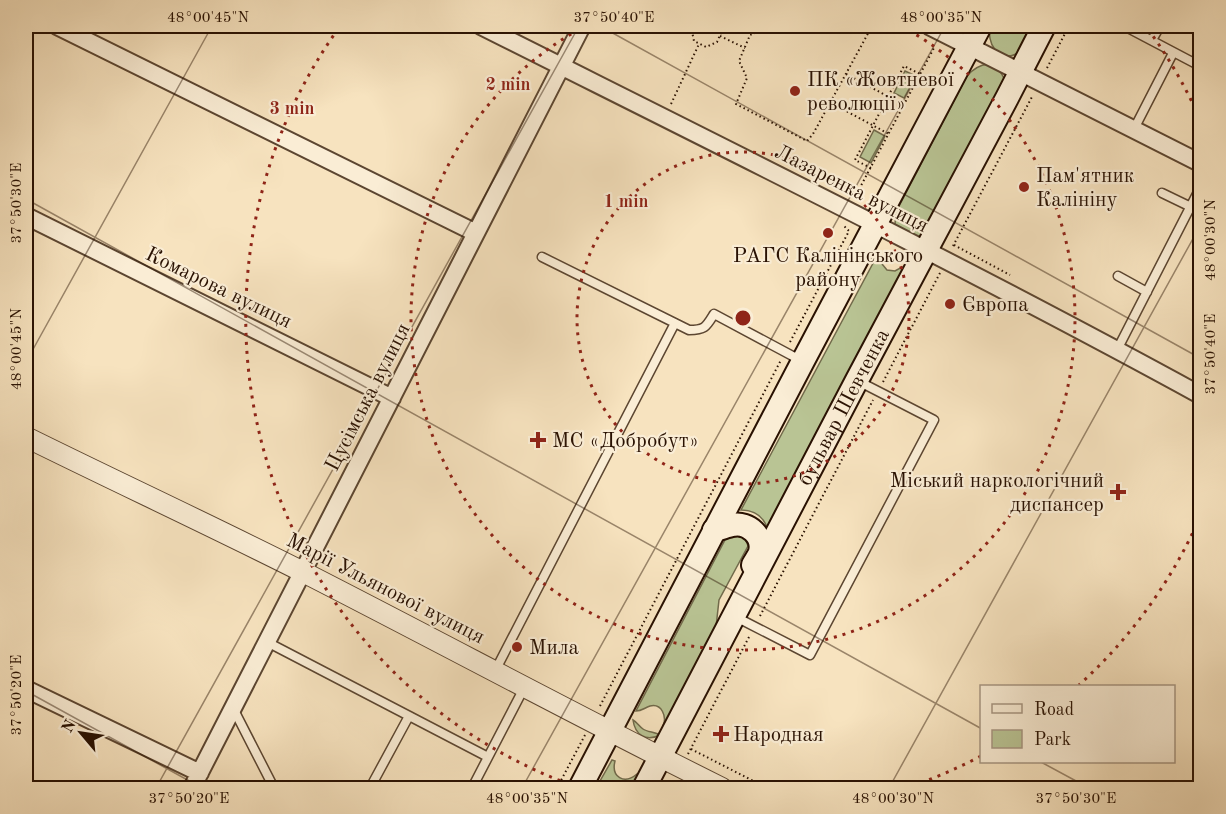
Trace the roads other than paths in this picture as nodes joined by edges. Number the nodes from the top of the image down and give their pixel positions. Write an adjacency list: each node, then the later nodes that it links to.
1 (57, 26): 22 (street)
2 (481, 26): 12 (street, Лазаренка вулиця)
3 (582, 26): 12 (street, Цусімська вулиця)
4 (980, 26): 10 (main road)
5 (1044, 26): 14 (main road, бульвар Шевченка)
6 (1124, 26): 9 (lane)
7 (1160, 26): 9 (lane)
8 (936, 29): 10 (street)
9 (1152, 40): 11 (lane)
10 (969, 46): 14 (street); 21 (main road)
11 (1173, 53): 13 (lane); 15 (lane)
12 (561, 66): 21 (street, Лазаренка вулиця); 22 (street, Цусімська вулиця)
13 (1200, 66)
14 (1030, 77): 15 (street); 23 (main road, бульвар Шевченка)
15 (1134, 129): 16 (street)
16 (1200, 163)
17 (1200, 188): 19 (lane)
18 (1162, 192): 19 (lane)
19 (1191, 207): 26 (lane)
20 (26, 216): 32 (street, Комарова вулиця)
21 (875, 225): 23 (street, Лазаренка вулиця); 29 (main road)
22 (476, 233): 32 (street, Цусімська вулиця)
23 (936, 256): 28 (street, Лазаренка вулиця); 30 (main road, бульвар Шевченка)
24 (542, 257): 27 (lane)
25 (1118, 276): 26 (lane)
26 (1147, 292): 28 (lane)
27 (675, 323): 29 (lane); 38 (lane)
28 (1117, 350): 31 (street, Лазаренка вулиця)
29 (794, 356): 34 (main road)
30 (857, 380): 36 (main road, бульвар Шевченка); 36 (lane)
31 (1200, 395)
32 (392, 398): 35 (street, Цусімська вулиця)
33 (26, 437): 35 (street, Марії Ульянової вулиця)
34 (714, 530): 36 (main road); 43 (main road)
35 (303, 572): 37 (street, Цусімська вулиця); 38 (street, Марії Ульянової вулиця)
36 (734, 616): 45 (main road, бульвар Шевченка)
37 (267, 642): 41 (street, Цусімська вулиця); 42 (lane)
38 (495, 671): 39 (street, Марії Ульянової вулиця)
39 (525, 687): 43 (street, Марії Ульянової вулиця); 44 (lane)
40 (26, 689): 46 (street)
41 (233, 709): 46 (street, Цусімська вулиця); 48 (lane)
42 (409, 716): 44 (lane); 49 (lane)
43 (601, 727): 45 (street, Марії Ульянової вулиця); 51 (main road)
44 (488, 757): 50 (lane)
45 (660, 758): 52 (main road, бульвар Шевченка); 53 (street, Марії Ульянової вулиця)
46 (200, 773): 47 (street, Цусімська вулиця)
47 (192, 789)
48 (274, 789)
49 (370, 789)
50 (472, 789)
51 (580, 789)
52 (644, 789)
53 (722, 789)

